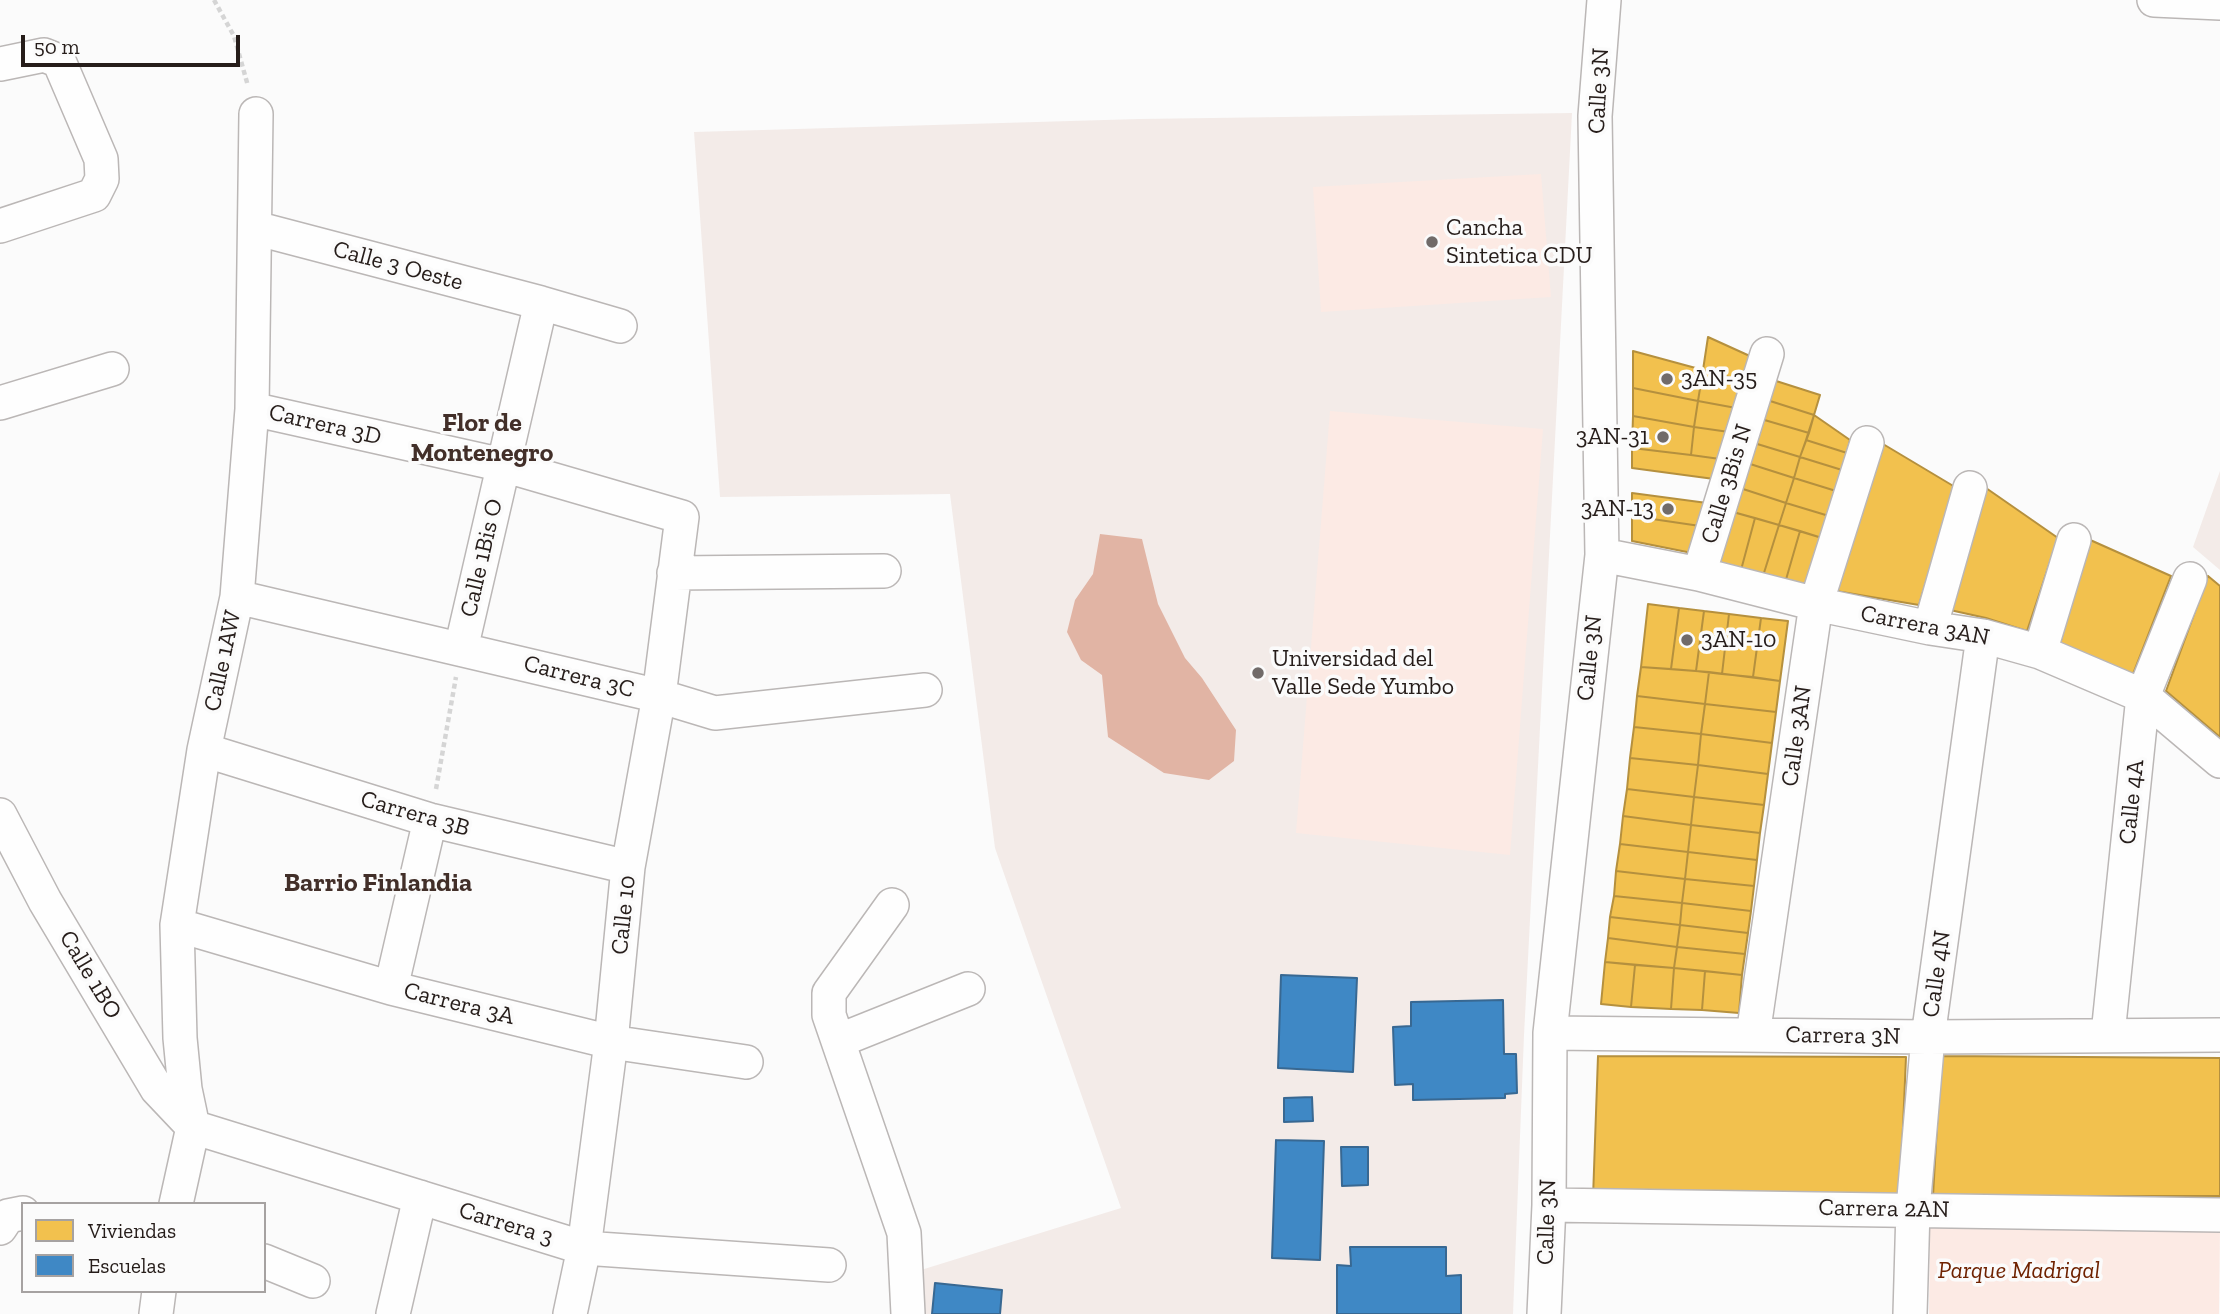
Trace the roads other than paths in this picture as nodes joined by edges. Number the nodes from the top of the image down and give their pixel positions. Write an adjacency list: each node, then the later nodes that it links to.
1 (1604, 0): 19 (street, Calle 3N)
2 (2154, 0): 3 (street)
3 (2220, 4)
4 (0, 64): 6 (street)
5 (256, 114): 7 (street, Calle 1AW)
6 (0, 226)
7 (255, 228): 8 (street, Calle 3 Oeste); 13 (street, Calle 1AW)
8 (541, 303): 9 (street, Calle 3 Oeste); 15 (street, Calle 1Bis O)
9 (620, 326)
10 (1767, 354): 22 (street, Calle 3Bis N)
11 (112, 369): 12 (street)
12 (0, 403)
13 (252, 409): 15 (street, Carrera 3D); 24 (street, Calle 1AW)
14 (1867, 443): 25 (street, Calle 3AN)
15 (503, 465): 17 (street, Carrera 3D); 28 (street, Calle 1Bis O)
16 (1969, 488): 26 (street)
17 (682, 517): 21 (street, Calle 10)
18 (2074, 540): 29 (street)
19 (1602, 555): 22 (street, Carrera 3AN); 42 (street, Calle 3N)
20 (884, 571): 21 (street)
21 (674, 573): 31 (street, Calle 10)
22 (1699, 574): 25 (street, Carrera 3AN)
23 (2190, 579): 32 (street, Calle 4A)
24 (237, 597): 28 (street, Carrera 3C); 33 (street, Calle 1AW)
25 (1816, 604): 26 (street, Carrera 3AN); 44 (street, Calle 3AN)
26 (1930, 628): 27 (street, Carrera 3AN)
27 (1983, 636): 29 (street, Carrera 3AN); 46 (street, Calle 4N)
28 (461, 649): 31 (street, Carrera 3C)
29 (2040, 652): 32 (street, Carrera 3AN)
30 (925, 690): 31 (street, Carrera 3C)
31 (659, 696): 37 (street, Calle 10)
32 (2143, 696): 34 (street, Carrera 3AN); 43 (street, Calle 4A)
33 (204, 751): 36 (street, Carrera 3B); 39 (street, Calle 1AW)
34 (2220, 761)
35 (0, 815): 50 (street, Calle 1BO)
36 (430, 820): 37 (street, Carrera 3B); 40 (street)
37 (628, 867): 48 (street, Calle 10)
38 (892, 905): 47 (street)
39 (177, 925): 40 (street, Carrera 3A); 50 (street, Calle 1AW)
40 (391, 988): 48 (street, Carrera 3A)
41 (968, 989): 47 (street)
42 (1550, 1033): 44 (street, Carrera 3N); 53 (street, Calle 3N)
43 (2108, 1034): 45 (street, Carrera 3N); 46 (street, Carrera 3N)
44 (1753, 1035): 46 (street, Carrera 3N)
45 (2220, 1035)
46 (1928, 1037): 54 (street, Calle 4N)
47 (838, 1041): 66 (street)
48 (611, 1042): 49 (street, Carrera 3A); 58 (street, Calle 10)
49 (746, 1062)
50 (193, 1127): 51 (street, Carrera 3); 52 (street, Calle 1AW)
51 (420, 1198): 58 (street, Carrera 3); 64 (street)
52 (176, 1202)
53 (1549, 1205): 54 (street, Carrera 2AN); 67 (street, Calle 3N)
54 (1913, 1209): 56 (street, Carrera 2AN); 68 (street, Calle 4N)
55 (21, 1213): 57 (street)
56 (2220, 1215)
57 (0, 1227)
58 (584, 1248): 60 (street, Carrera 3); 65 (street, Calle 10)
59 (266, 1262): 61 (street)
60 (829, 1265)
61 (313, 1281)
62 (159, 1293): 63 (street)
63 (156, 1314)
64 (393, 1314)
65 (570, 1314)
66 (908, 1314)
67 (1544, 1314)
68 (1910, 1314)

